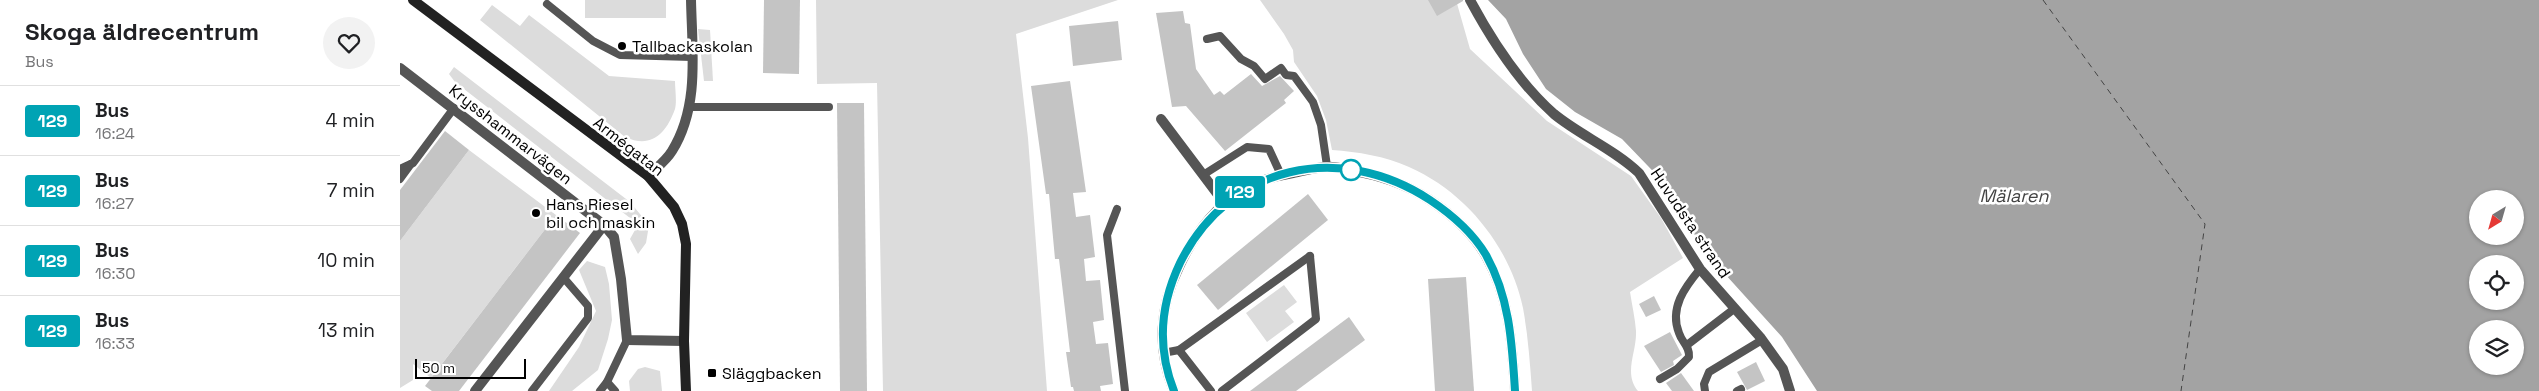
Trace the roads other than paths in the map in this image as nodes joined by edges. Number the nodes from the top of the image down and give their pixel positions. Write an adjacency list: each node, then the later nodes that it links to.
1 (413, 0): 17 (street, Armégatan)
2 (691, 0): 6 (street)
3 (1470, 0): 22 (street, Huvudsta strand)
4 (548, 4): 6 (lane)
5 (1206, 39): 13 (lane)
6 (692, 56): 8 (street)
7 (400, 68): 10 (street, Krysshammarvägen)
8 (690, 107): 9 (lane); 17 (street)
9 (829, 107)
10 (454, 108): 12 (lane); 21 (street, Krysshammarvägen)
11 (1162, 119): 15 (street)
12 (412, 163): 14 (lane); 18 (lane)
13 (1327, 166): 16 (street); 42 (street)
14 (400, 169)
15 (1203, 175): 16 (lane); 19 (street)
16 (1281, 175): 19 (street)
17 (648, 176): 27 (street, Armégatan)
18 (400, 179)
19 (1225, 204): 30 (street)
20 (1117, 209): 38 (lane)
21 (604, 225): 23 (street); 25 (street, Krysshammarvägen)
22 (1700, 269): 24 (street, Huvudsta strand); 28 (lane)
23 (563, 277): 33 (street); 34 (lane)
24 (1734, 309): 26 (street, Huvudsta strand); 28 (lane)
25 (627, 340): 27 (street); 32 (lane)
26 (1762, 340): 43 (lane); 44 (street, Huvudsta strand)
27 (684, 341): 37 (street, Armégatan)
28 (1687, 345): 31 (lane)
29 (1179, 350): 30 (lane); 40 (lane); 41 (lane)
30 (1163, 353): 39 (street)
31 (1660, 379)
32 (607, 382): 35 (lane); 36 (lane)
33 (475, 391)
34 (532, 391)
35 (600, 391)
36 (615, 391)
37 (686, 391)
38 (1125, 391)
39 (1174, 391)
40 (1211, 391)
41 (1222, 391)
42 (1515, 391)
43 (1705, 391)
44 (1790, 391)

